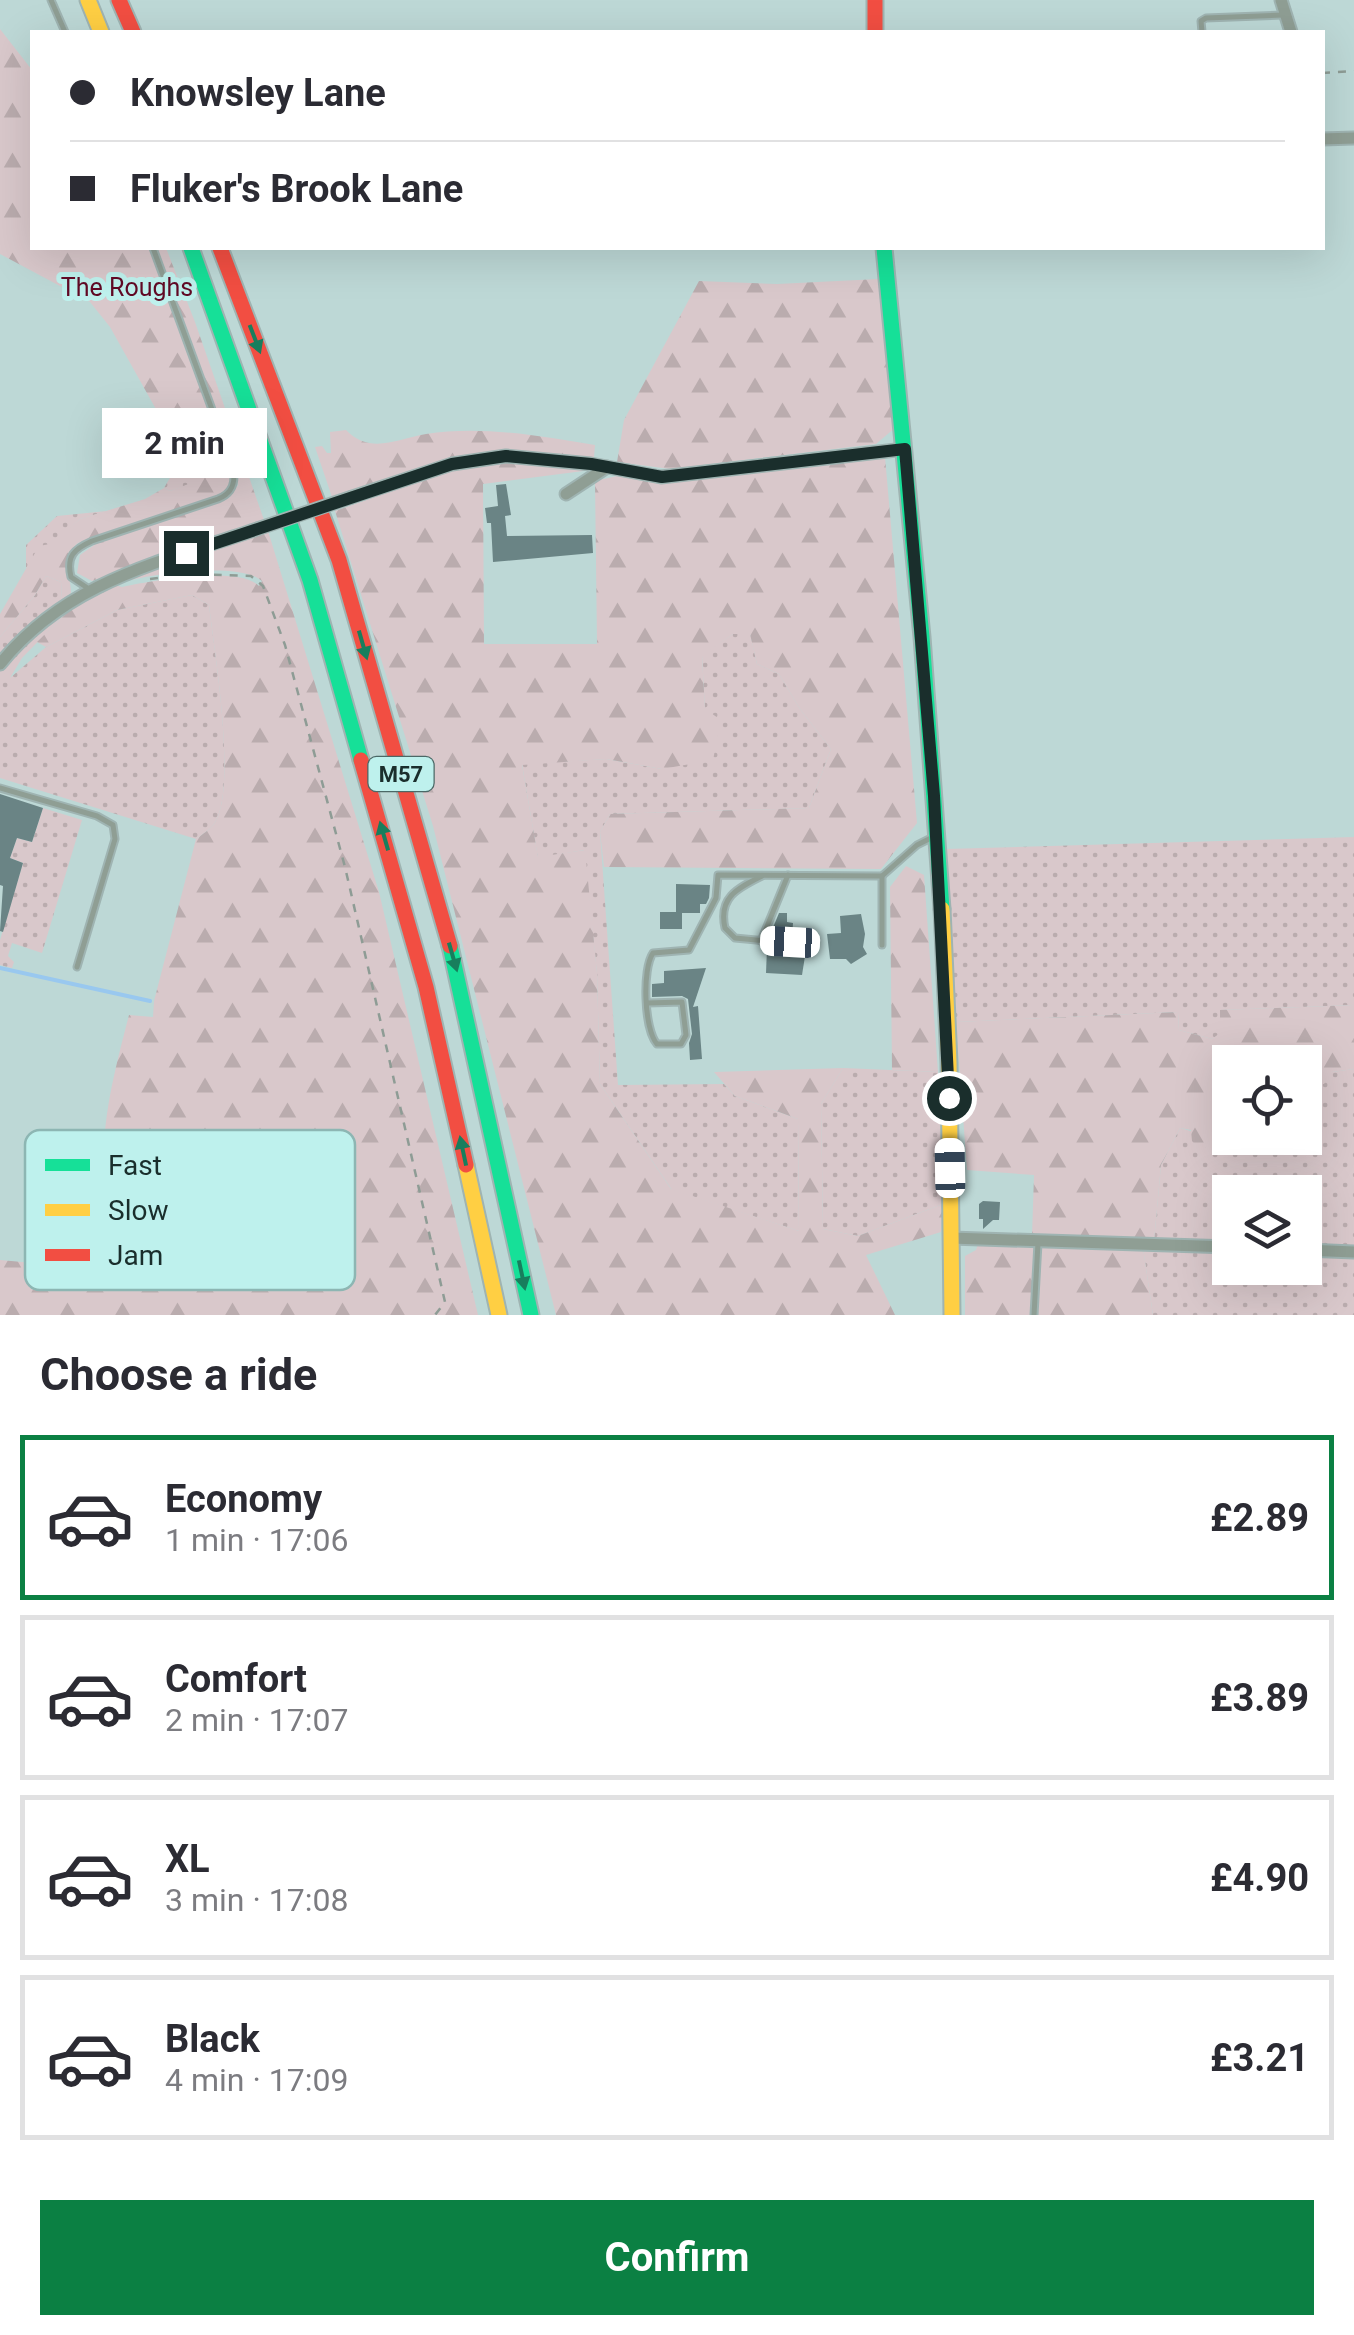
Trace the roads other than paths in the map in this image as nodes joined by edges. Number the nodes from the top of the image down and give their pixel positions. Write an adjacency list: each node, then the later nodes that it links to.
1 (52, 0): 7 (lane)
2 (88, 0): 8 (main road)
3 (119, 0): 9 (main road)
4 (875, 0): 10 (main road)
5 (1281, 0): 6 (street)
6 (1286, 14): 11 (lane); 12 (street)
7 (64, 30)
8 (101, 30)
9 (132, 30)
10 (874, 30)
11 (1202, 30)
12 (1290, 30)
13 (1354, 138): 14 (street)
14 (1325, 139)
15 (154, 250): 22 (lane)
16 (192, 250): 39 (main road, M57, one-way to 16)
17 (221, 250): 40 (main road, M57, one-way to 40)
18 (884, 250): 19 (main road)
19 (905, 449): 20 (street); 25 (main road)
20 (607, 467): 21 (street); 22 (street, bridge)
21 (566, 494)
22 (89, 588): 23 (street)
23 (0, 664)
24 (0, 788): 32 (lane)
25 (936, 836): 28 (lane); 34 (main road)
26 (764, 875): 27 (lane); 29 (lane); 33 (lane)
27 (788, 876): 28 (lane); 29 (lane)
28 (882, 876): 31 (lane)
29 (760, 941): 30 (lane)
30 (790, 942)
31 (882, 945)
32 (77, 967)
33 (648, 1003): 33 (lane)
34 (952, 1238): 35 (street); 41 (main road)
35 (1038, 1240): 36 (street); 42 (lane)
36 (1212, 1246)
37 (1322, 1251): 38 (street)
38 (1354, 1252)
39 (499, 1315)
40 (531, 1315)
41 (952, 1315)
42 (1034, 1315)

